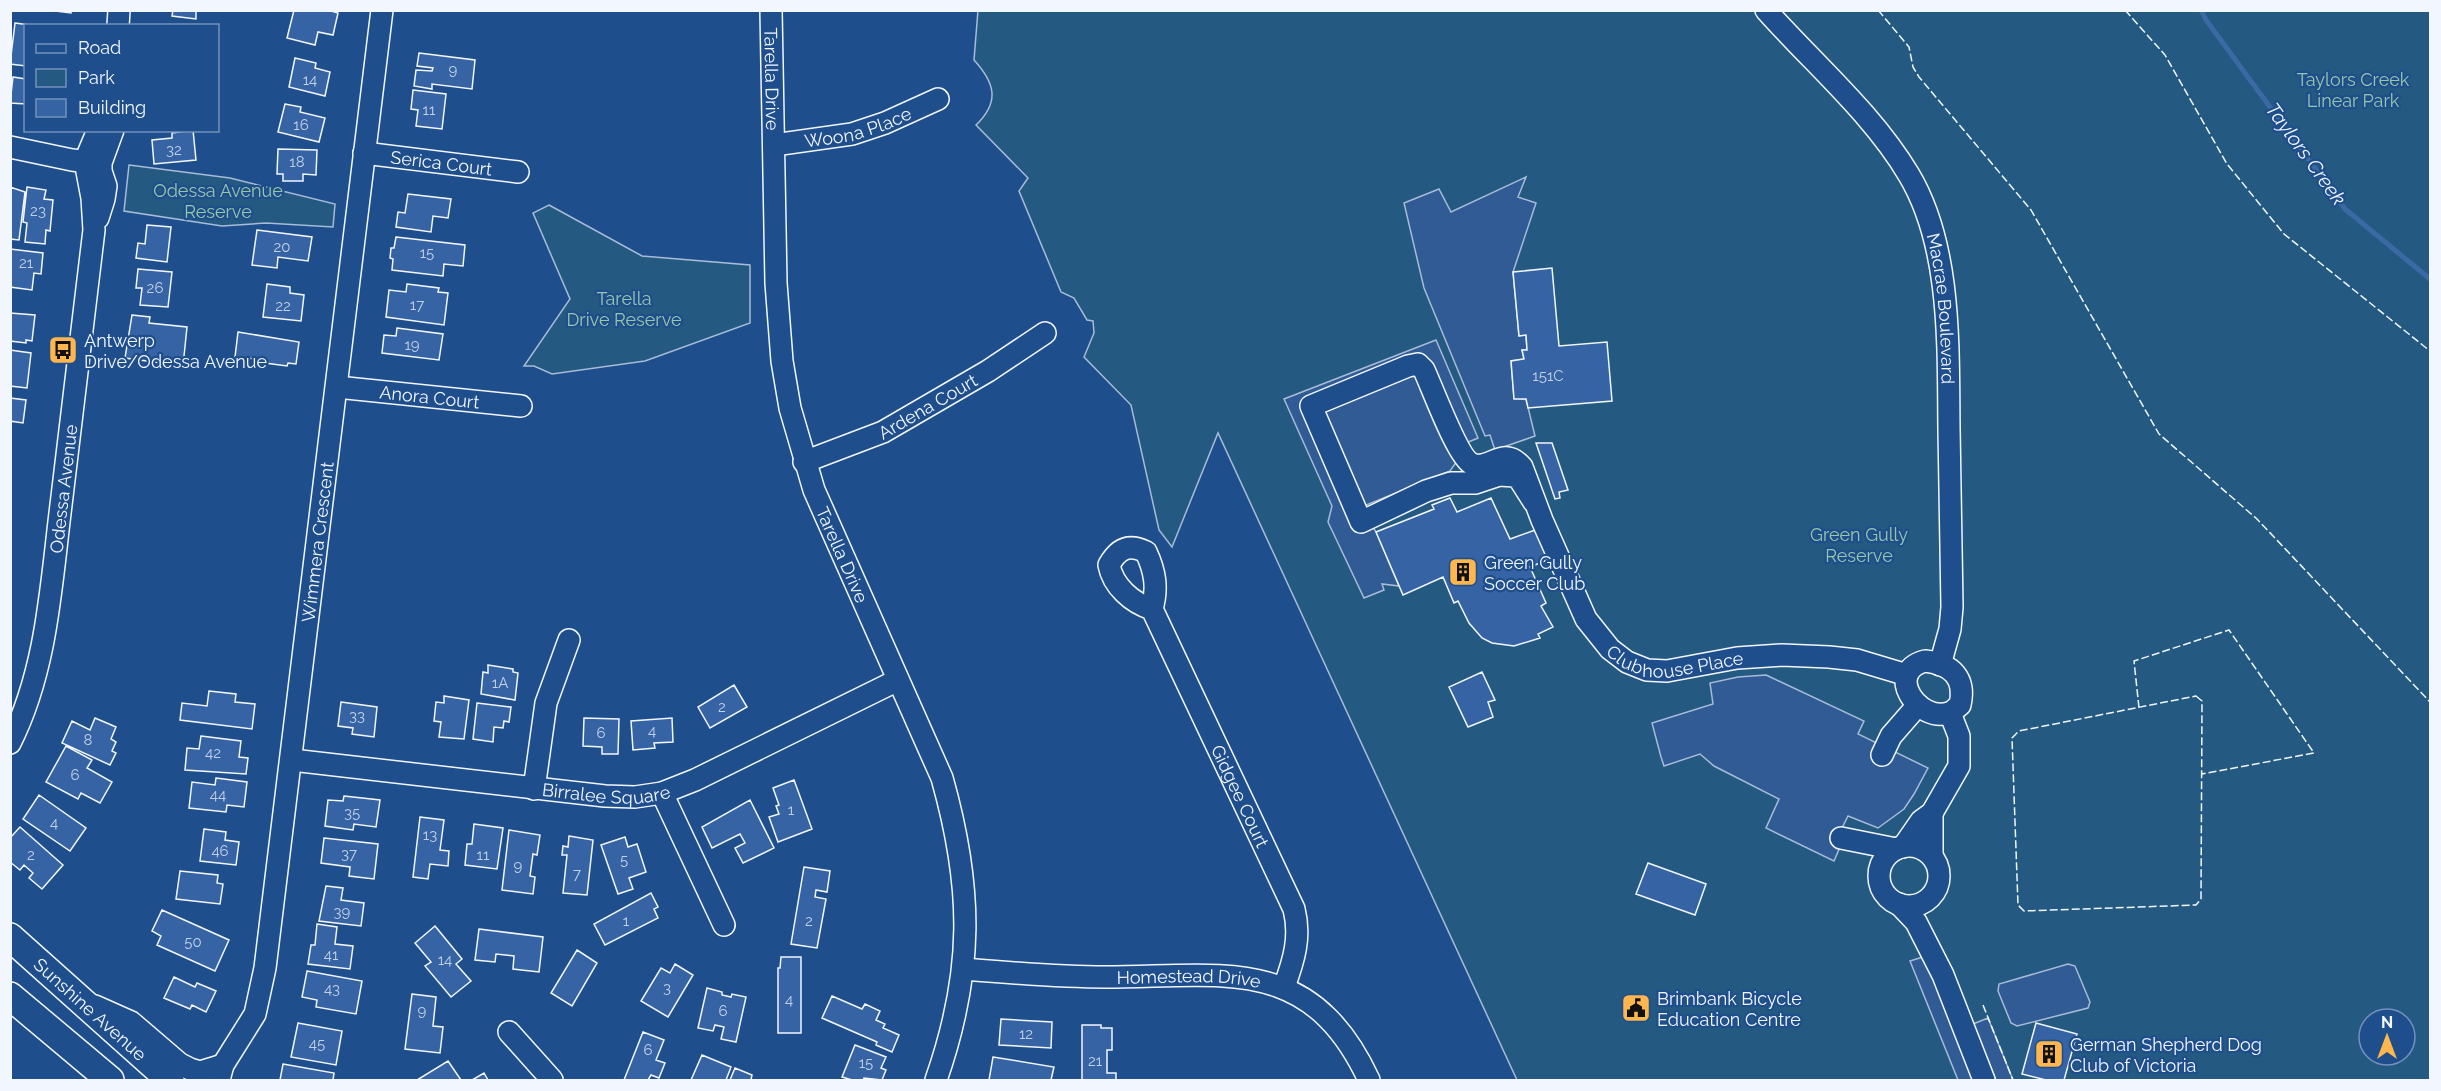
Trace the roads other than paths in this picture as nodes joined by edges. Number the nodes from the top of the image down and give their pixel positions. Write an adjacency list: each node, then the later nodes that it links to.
1 (382, 10): 9 (street, Wimmera Crescent)
2 (771, 10): 7 (street, Tarella Drive)
3 (1766, 10): 19 (street, Macrae Boulevard)
4 (938, 99): 7 (street, Woona Place)
5 (98, 132): 10 (street)
6 (113, 132): 10 (street)
7 (774, 145): 15 (street, Tarella Drive)
8 (10, 147): 10 (street)
9 (364, 153): 11 (street, Serica Court); 13 (street, Wimmera Crescent)
10 (93, 162): 24 (street, Odessa Avenue)
11 (518, 172)
12 (1045, 333): 15 (street, Ardena Court)
13 (337, 387): 14 (street, Anora Court); 26 (street, Wimmera Crescent)
14 (521, 406)
15 (804, 462): 21 (street, Tarella Drive)
16 (1534, 502): 16 (street); 20 (street, Clubhouse Place)
17 (1152, 609): 39 (street, Gidgee Court)
18 (569, 640): 27 (street)
19 (1940, 664): 20 (street); 23 (street)
20 (1907, 675): 22 (street)
21 (898, 680): 28 (street, Birralee Square); 37 (street, Tarella Drive)
22 (1918, 705): 23 (street); 25 (street)
23 (1950, 713): 29 (street)
24 (10, 743)
25 (1882, 755)
26 (292, 760): 27 (street, Birralee Square); 43 (street, Wimmera Crescent)
27 (534, 789): 28 (street, Birralee Square)
28 (662, 793): 35 (street)
29 (1932, 813): 31 (street); 32 (street)
30 (1841, 838): 31 (street)
31 (1900, 848): 32 (street); 34 (street)
32 (1932, 856): 33 (street)
33 (1934, 894): 34 (street); 38 (street)
34 (1899, 904): 38 (street)
35 (724, 926)
36 (10, 937): 41 (main road, Sunshine Avenue)
37 (964, 969): 39 (street, Homestead Drive); 47 (street, Tarella Drive)
38 (1943, 975): 49 (street)
39 (1284, 987): 48 (street, Homestead Drive)
40 (15, 998): 44 (main road)
41 (84, 1001): 43 (street); 45 (main road, Sunshine Avenue)
42 (509, 1032): 46 (street)
43 (221, 1073)
44 (110, 1080)
45 (170, 1080)
46 (552, 1080)
47 (936, 1080)
48 (1369, 1080)
49 (1984, 1080)

